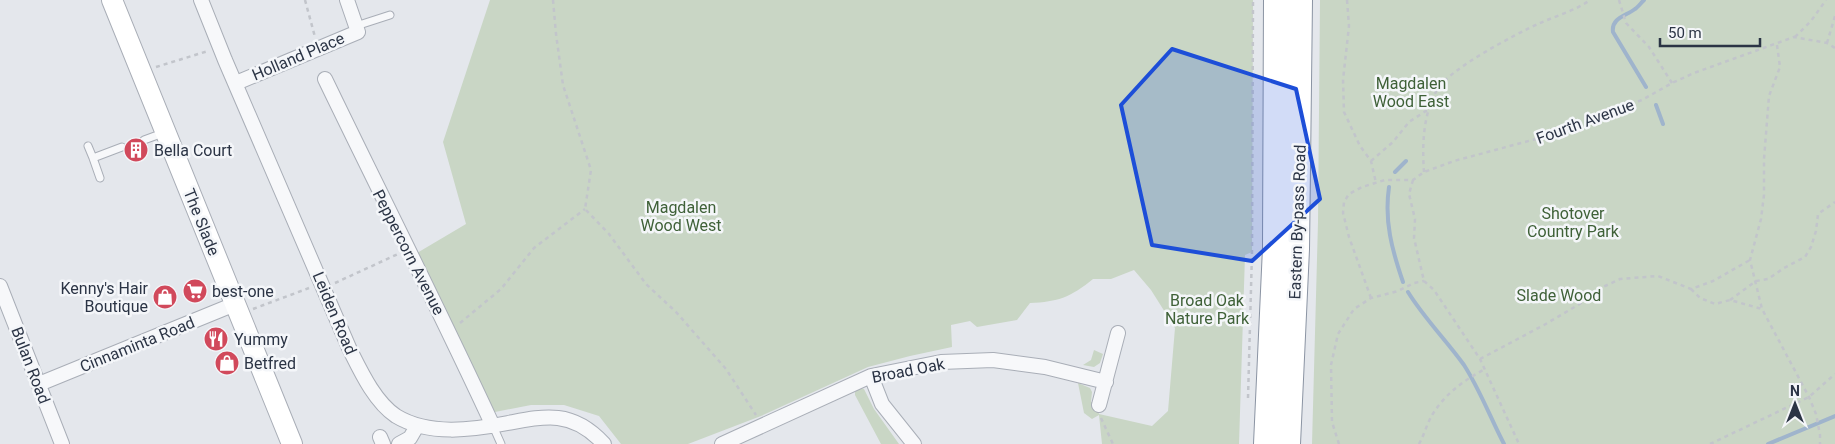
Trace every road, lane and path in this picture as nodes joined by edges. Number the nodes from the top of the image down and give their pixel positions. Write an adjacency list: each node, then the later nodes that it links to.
1 (112, 0): 27 (main road, The Slade)
2 (201, 0): 20 (street, Leiden Road)
3 (305, 0): 19 (path)
4 (347, 0): 15 (street, Holland Place)
5 (554, 0): 38 (path)
6 (1253, 0): 60 (path)
7 (1276, 0): 72 (highway, Eastern By-pass Road)
8 (1300, 0): 73 (highway, Eastern By-pass Road)
9 (1347, 0): 32 (path)
10 (1590, 0): 26 (path)
11 (1619, 0): 24 (path)
12 (1826, 0): 16 (path)
13 (390, 15): 15 (lane)
14 (1835, 16): 17 (path)
15 (356, 26): 19 (street, Holland Place)
16 (1794, 37): 17 (path); 18 (path, Fourth Avenue)
17 (1827, 43): 21 (path)
18 (1777, 44): 24 (path, Fourth Avenue); 40 (path)
19 (318, 47): 25 (street, Holland Place)
20 (220, 48): 22 (path); 25 (street, Leiden Road)
21 (1835, 48)
22 (150, 69)
23 (324, 79): 39 (street, Peppercorn Avenue)
24 (1672, 82): 33 (path, Fourth Avenue)
25 (236, 83): 44 (street, Leiden Road)
26 (1429, 109): 32 (path); 33 (path)
27 (166, 132): 28 (lane); 48 (main road, The Slade)
28 (144, 140)
29 (88, 146): 31 (lane)
30 (122, 147): 31 (lane)
31 (93, 158): 34 (lane)
32 (1371, 161): 36 (path)
33 (1424, 172): 35 (path, Fourth Avenue)
34 (100, 178)
35 (1413, 180): 36 (path); 42 (path)
36 (1376, 184): 46 (path)
37 (1835, 202): 41 (path)
38 (586, 209): 50 (path); 61 (path)
39 (407, 249): 44 (path); 50 (street, Peppercorn Avenue)
40 (1750, 260): 41 (path); 45 (path)
41 (1756, 281): 47 (path); 49 (path)
42 (1424, 282): 46 (path); 52 (path)
43 (0, 286): 57 (street, Bulan Road)
44 (323, 286): 48 (path); 62 (street, Leiden Road)
45 (1691, 289): 47 (path); 52 (path)
46 (1371, 298): 74 (path)
47 (1730, 300): 49 (path)
48 (243, 307): 57 (street, Cinnaminta Road); 66 (main road, The Slade)
49 (1762, 309): 58 (path)
50 (450, 332): 63 (street, Peppercorn Avenue)
51 (1118, 333): 56 (street)
52 (1480, 359): 53 (path)
53 (1485, 369): 75 (path); 76 (path)
54 (1835, 374): 58 (path)
55 (871, 376): 56 (street, Broad Oak); 61 (street, Broad Oak); 70 (street)
56 (1106, 382): 59 (street)
57 (39, 384): 65 (street, Bulan Road)
58 (1809, 396): 77 (path); 78 (path)
59 (1100, 405): 71 (path)
60 (1248, 406)
61 (762, 425): 69 (street, Broad Oak)
62 (417, 426): 63 (street, Leiden Road); 67 (street)
63 (493, 426): 64 (lane); 68 (street, Leiden Road)
64 (499, 443)
65 (62, 444)
66 (292, 444)
67 (399, 444)
68 (604, 444)
69 (722, 444)
70 (914, 444)
71 (1113, 444)
72 (1266, 444)
73 (1288, 444)
74 (1339, 444)
75 (1419, 444)
76 (1519, 444)
77 (1710, 444)
78 (1820, 444)

